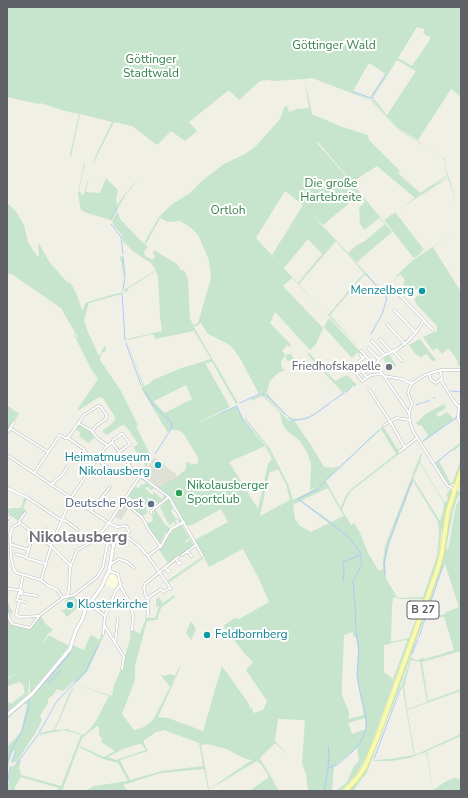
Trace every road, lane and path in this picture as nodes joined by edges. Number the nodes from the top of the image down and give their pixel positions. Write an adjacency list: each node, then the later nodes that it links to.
1 (395, 290): 3 (street)
2 (394, 310): 6 (street)
3 (424, 320): 5 (street); 6 (street)
4 (387, 324): 9 (street)
5 (433, 330)
6 (416, 333): 9 (street)
7 (380, 339): 11 (street)
8 (372, 341): 12 (street)
9 (405, 344): 11 (street)
10 (368, 348): 15 (street)
11 (393, 351): 12 (street); 18 (street)
12 (385, 355): 15 (street)
13 (365, 356): 14 (street); 14 (street); 16 (street)
14 (363, 359): 19 (street)
15 (379, 359): 20 (street)
16 (369, 360): 20 (street); 23 (street)
17 (354, 361): 19 (street)
18 (402, 361)
19 (357, 364): 22 (street)
20 (375, 365): 27 (street); 29 (street)
21 (350, 366): 22 (street)
22 (352, 368): 30 (street)
23 (362, 368)
24 (440, 370): 25 (street); 28 (street); 31 (street)
25 (461, 370)
26 (361, 371): 30 (street)
27 (365, 372)
28 (429, 374): 31 (street); 32 (street)
29 (383, 375): 30 (street); 32 (street); 35 (street)
30 (367, 377)
31 (441, 380): 34 (street)
32 (412, 384): 35 (street)
33 (369, 389): 37 (street)
34 (460, 406): 41 (street)
35 (409, 413): 36 (street)
36 (410, 420): 37 (street); 46 (street)
37 (390, 421): 40 (street); 49 (street)
38 (14, 422): 42 (street)
39 (78, 423): 43 (street); 43 (street); 45 (street)
40 (384, 425)
41 (460, 425)
42 (10, 428): 44 (street); 50 (street)
43 (92, 431): 48 (street)
44 (7, 433)
45 (68, 438): 50 (street); 54 (street)
46 (418, 438): 49 (street); 63 (street)
47 (112, 443): 48 (street); 51 (street); 51 (street)
48 (107, 445): 54 (street)
49 (405, 448): 52 (street)
50 (48, 452): 59 (street)
51 (119, 452): 55 (street)
52 (399, 452)
53 (7, 455): 59 (street)
54 (97, 460): 55 (street); 69 (street)
55 (130, 465): 60 (street)
56 (67, 467): 62 (street)
57 (146, 467): 60 (street)
58 (461, 471): 61 (main road, B 27)
59 (34, 473): 62 (street)
60 (141, 475): 68 (street); 70 (street)
61 (458, 481): 65 (street); 67 (main road, B 27)
62 (51, 485): 69 (street)
63 (447, 485): 65 (street); 67 (street)
64 (110, 487): 71 (street)
65 (450, 487): 67 (street)
66 (7, 488): 76 (street)
67 (455, 490): 140 (main road, B 27)
68 (169, 497): 73 (street); 77 (street)
69 (71, 498): 71 (street); 76 (street)
70 (123, 502): 79 (street); 93 (street)
71 (91, 511): 79 (street)
72 (25, 513): 78 (street)
73 (151, 513)
74 (10, 516): 75 (street)
75 (7, 520)
76 (62, 520): 82 (street); 92 (street)
77 (184, 522): 91 (street); 93 (street)
78 (20, 523): 83 (street); 84 (street)
79 (109, 523): 86 (street); 88 (street)
80 (7, 528): 83 (street)
81 (46, 529): 87 (street)
82 (78, 530)
83 (10, 531): 90 (street)
84 (31, 531): 87 (street); 94 (street)
85 (84, 536): 88 (street)
86 (126, 536): 89 (street); 100 (street)
87 (39, 537): 92 (street)
88 (92, 542): 107 (street)
89 (114, 542): 106 (street); 123 (street)
90 (10, 544): 94 (street); 113 (street)
91 (196, 545): 95 (street); 99 (street)
92 (51, 546): 105 (street); 107 (street)
93 (160, 547): 100 (street)
94 (29, 550): 101 (street)
95 (187, 551): 97 (street); 98 (street)
96 (16, 554): 101 (street)
97 (182, 555)
98 (190, 555)
99 (202, 555)
100 (148, 556): 112 (street)
101 (26, 557): 105 (street)
102 (178, 557): 103 (street)
103 (176, 559): 104 (street); 109 (street)
104 (178, 563)
105 (46, 564): 114 (street)
106 (110, 564): 108 (street); 111 (street)
107 (70, 566): 123 (street)
108 (134, 568)
109 (165, 568): 110 (street); 112 (street)
110 (167, 570)
111 (109, 571): 115 (street); 128 (street)
112 (159, 572): 119 (street); 125 (street)
113 (23, 575): 114 (street); 120 (street)
114 (41, 580): 124 (street)
115 (121, 585): 131 (street); 135 (street)
116 (158, 586): 119 (street)
117 (10, 589): 120 (street)
118 (154, 589): 121 (street)
119 (161, 589): 121 (street)
120 (20, 592): 122 (street); 126 (street)
121 (156, 592): 125 (street)
122 (37, 596)
123 (67, 597): 124 (street)
124 (63, 598): 130 (street)
125 (147, 598): 132 (street)
126 (19, 601): 127 (street); 130 (street)
127 (25, 602)
128 (89, 604): 131 (street); 139 (street)
129 (7, 611): 130 (street)
130 (38, 616)
131 (105, 616): 134 (street)
132 (147, 617)
133 (118, 618): 137 (street)
134 (104, 625): 136 (street); 137 (street)
135 (132, 630)
136 (103, 634)
137 (115, 643): 138 (street)
138 (122, 669)
139 (7, 715)
140 (345, 791)

